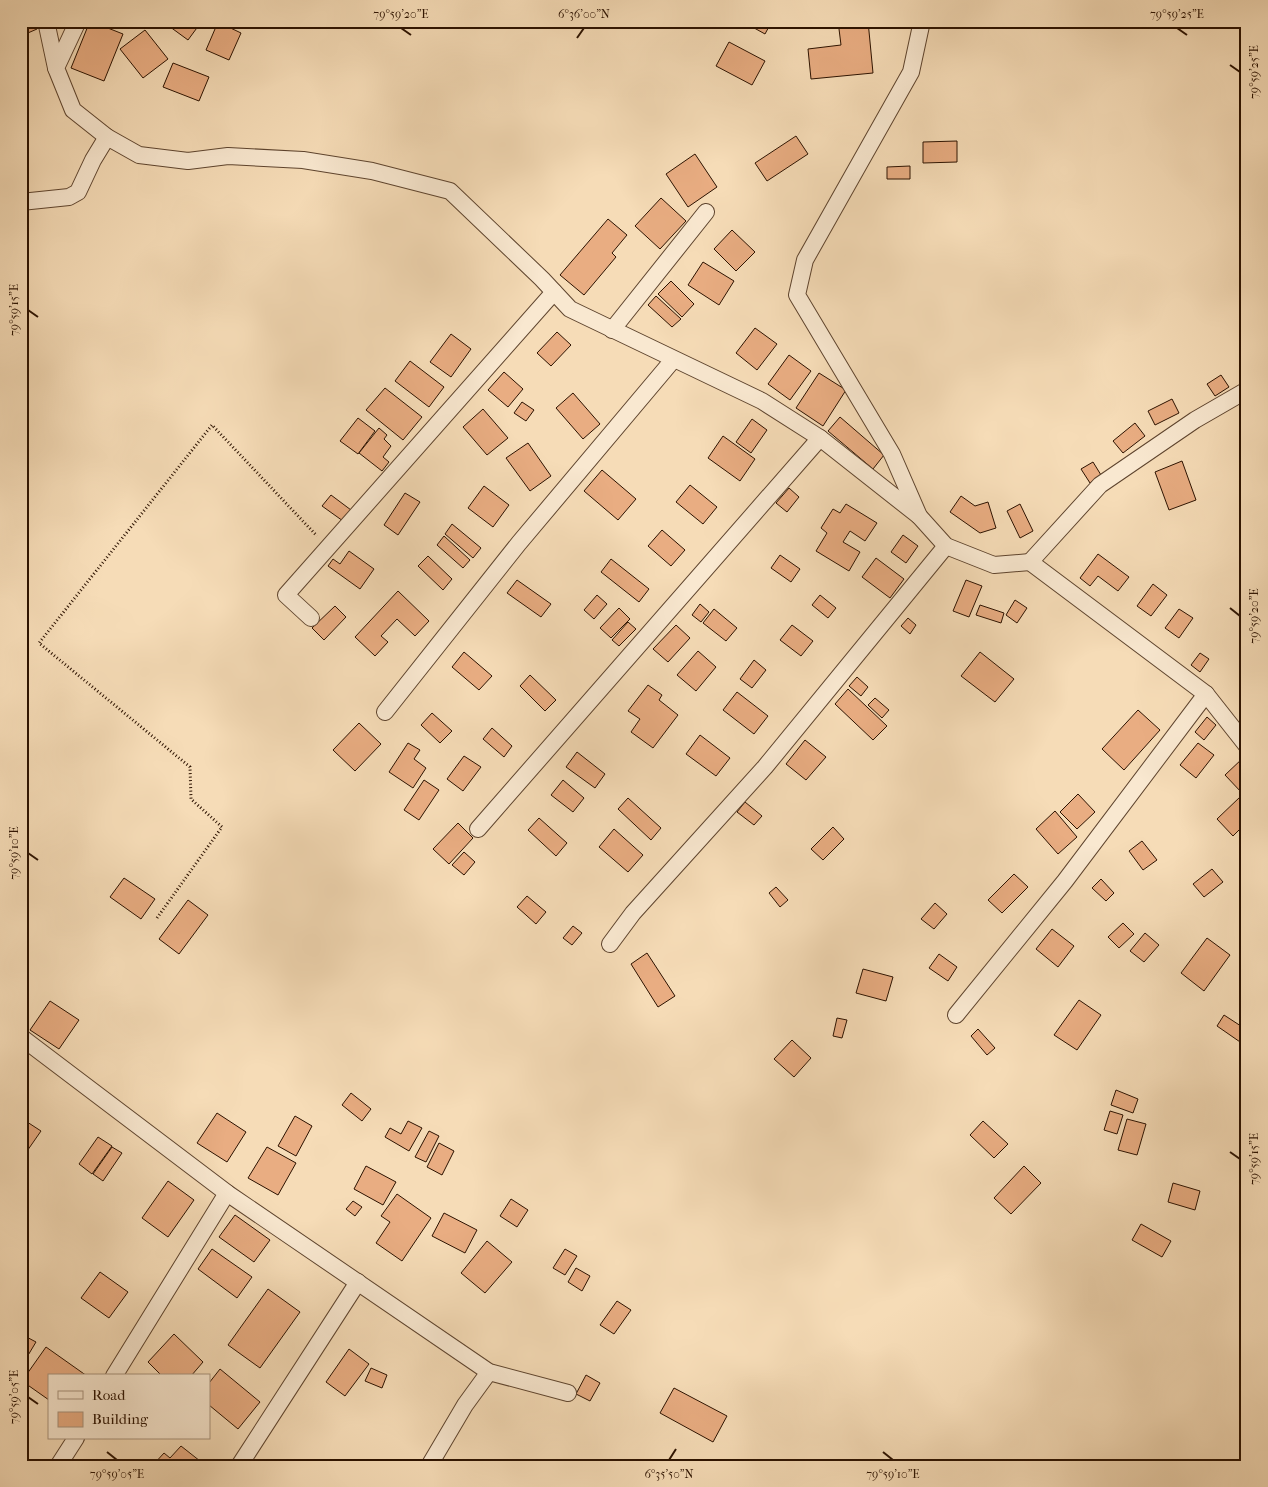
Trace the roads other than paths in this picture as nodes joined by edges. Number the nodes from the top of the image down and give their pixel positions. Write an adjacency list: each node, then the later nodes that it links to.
1 (46, 21): 4 (street)
2 (78, 21): 4 (street)
3 (922, 21): 13 (street)
4 (56, 68): 5 (street)
5 (107, 137): 6 (street); 8 (street)
6 (21, 202)
7 (706, 212): 9 (street)
8 (554, 292): 9 (street); 16 (street)
9 (612, 330): 10 (street)
10 (673, 360): 12 (street); 18 (street)
11 (1247, 390): 15 (street)
12 (820, 438): 13 (street); 20 (street)
13 (918, 516): 14 (street)
14 (946, 546): 15 (street); 21 (street)
15 (1030, 562): 17 (street)
16 (311, 618)
17 (1206, 694): 19 (street); 22 (street)
18 (385, 712)
19 (1247, 746)
20 (478, 829)
21 (610, 944)
22 (956, 1015)
23 (21, 1037): 24 (street)
24 (227, 1193): 25 (street); 27 (street)
25 (358, 1282): 26 (street); 31 (street)
26 (489, 1372): 28 (street); 32 (street)
27 (115, 1374)
28 (568, 1393)
29 (75, 1440): 30 (street)
30 (58, 1466)
31 (239, 1466)
32 (429, 1466)

